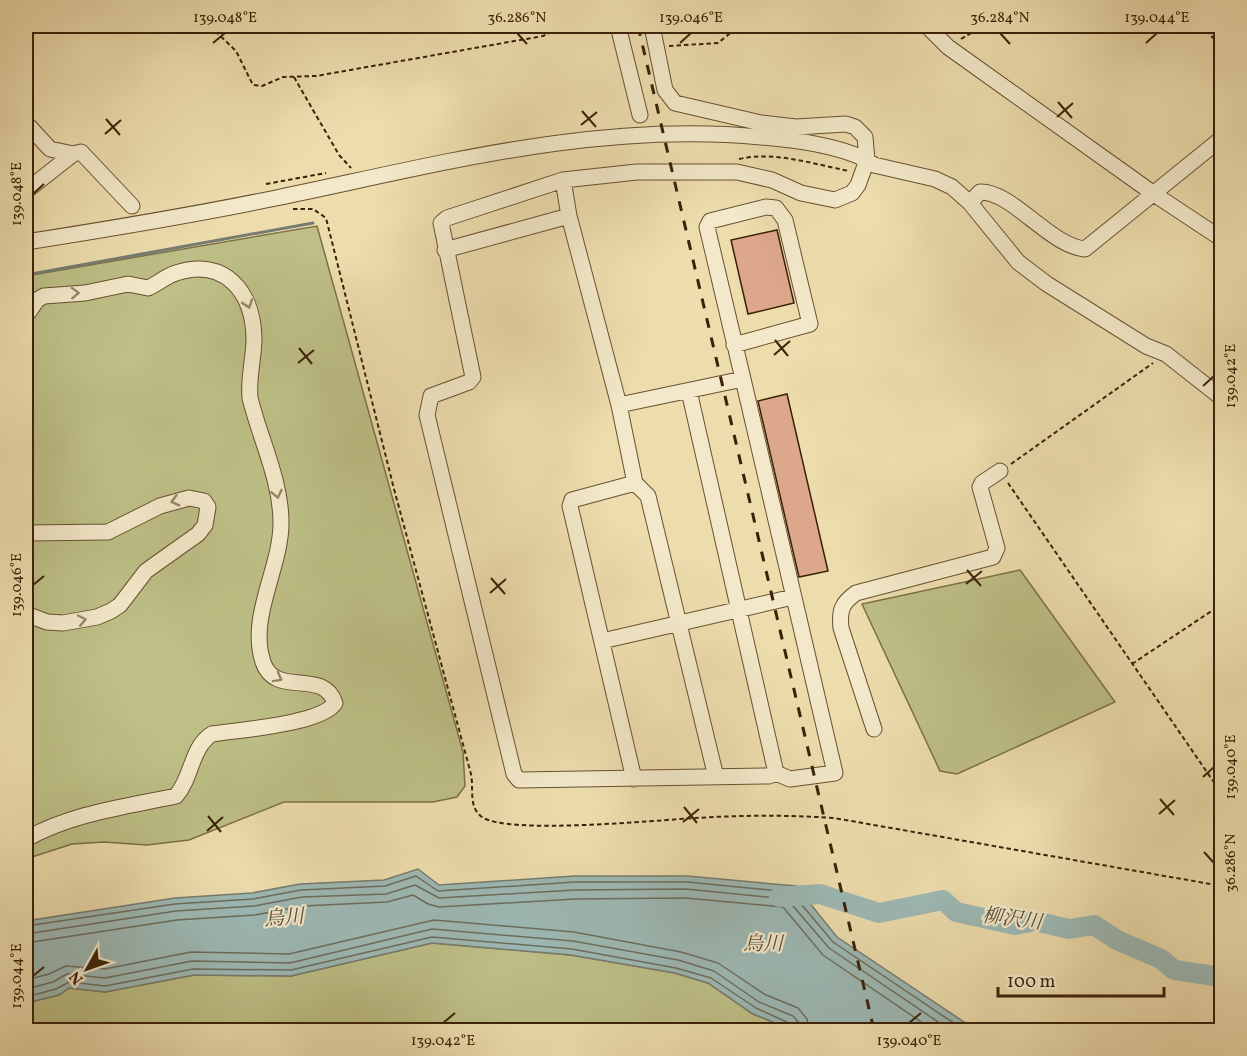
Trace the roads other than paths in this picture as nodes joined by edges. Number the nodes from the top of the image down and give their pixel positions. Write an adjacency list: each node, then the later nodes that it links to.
1 (618, 26): 4 (street)
2 (652, 26): 8 (street)
3 (927, 26): 11 (street)
4 (640, 115)
5 (26, 123): 7 (street)
6 (1221, 138): 11 (street)
7 (73, 154): 10 (street); 13 (street)
8 (865, 167): 9 (street); 12 (street); 16 (street)
9 (563, 180): 14 (street); 17 (street)
10 (26, 191)
11 (1154, 194): 12 (street); 15 (street)
12 (970, 203): 22 (street)
13 (132, 206)
14 (569, 216): 17 (street); 23 (street)
15 (1221, 238)
16 (26, 243)
17 (446, 250): 35 (street)
18 (26, 316): 36 (street, one-way to 36)
19 (734, 345): 19 (street); 20 (street)
20 (742, 380): 21 (street); 27 (street)
21 (688, 391): 23 (street); 28 (street)
22 (1221, 399)
23 (619, 405): 25 (street)
24 (1000, 471): 32 (street)
25 (635, 483): 30 (street); 31 (street)
26 (26, 533): 29 (street, one-way to 26)
27 (793, 597): 28 (street); 33 (street)
28 (738, 609): 30 (street); 33 (street)
29 (26, 615)
30 (679, 623): 31 (street); 34 (street)
31 (602, 641): 35 (street)
32 (874, 729)
33 (776, 773): 34 (street)
34 (716, 777): 35 (street)
35 (634, 779)
36 (26, 839)

